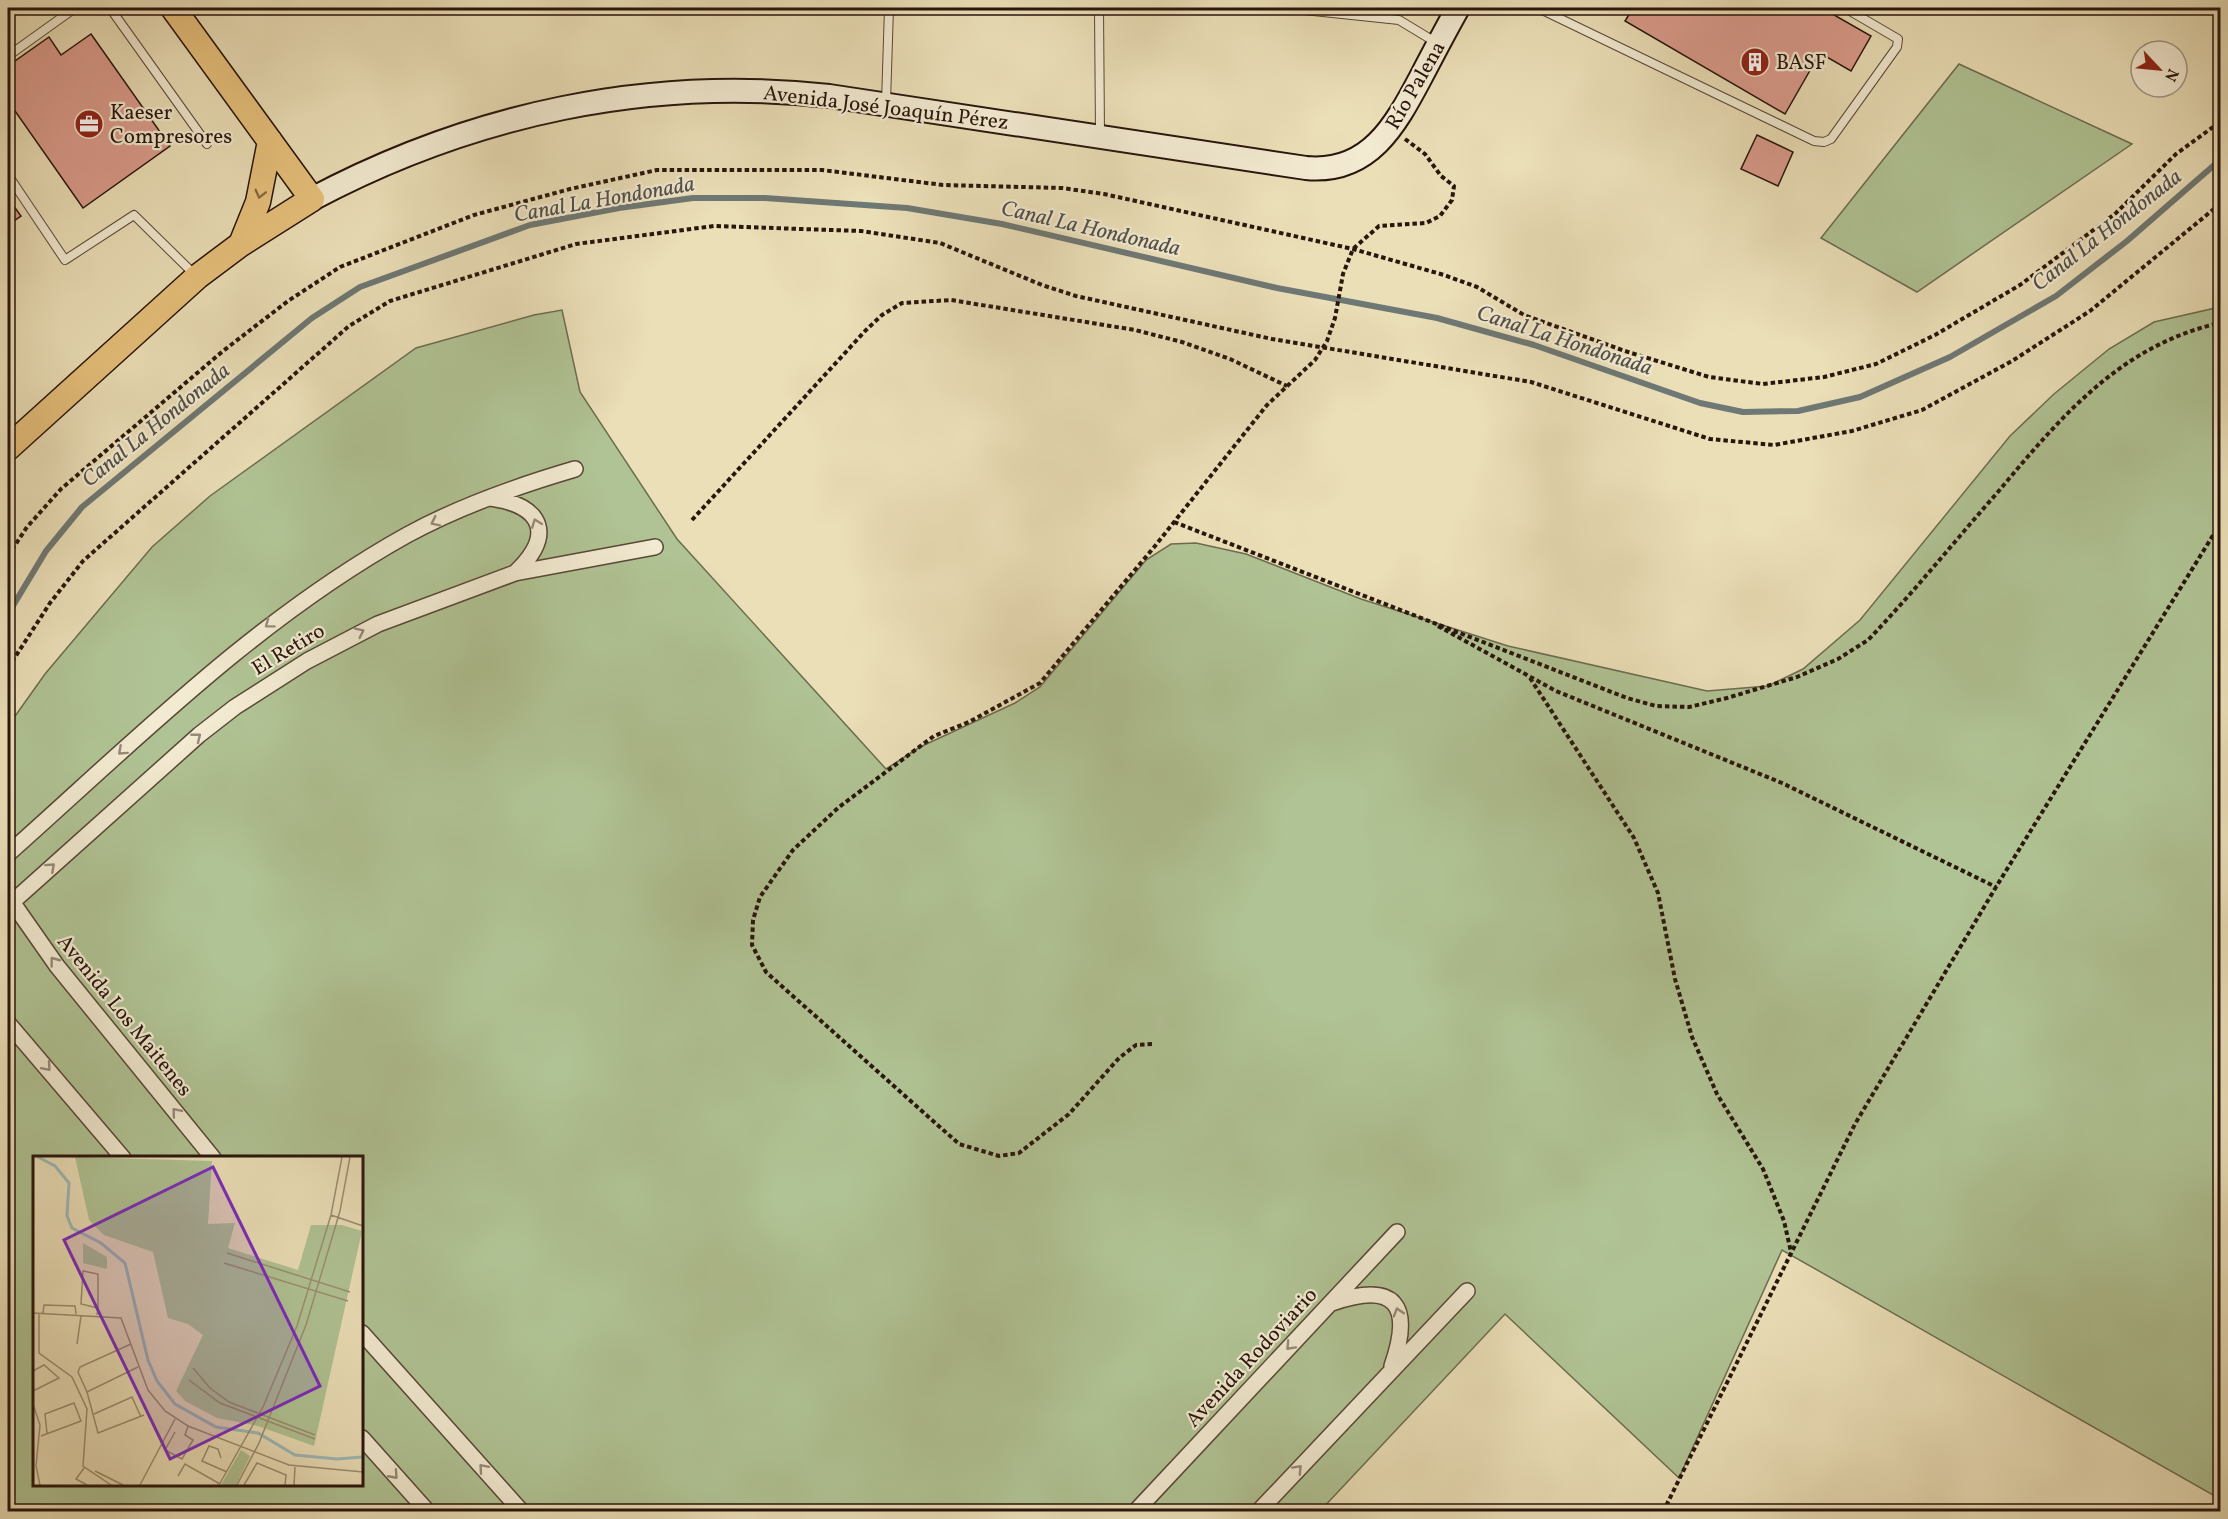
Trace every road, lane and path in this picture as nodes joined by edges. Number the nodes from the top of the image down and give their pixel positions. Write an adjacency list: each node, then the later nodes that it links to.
1 (75, 8): 11 (lane)
2 (173, 8): 16 (main road)
3 (889, 8): 12 (lane)
4 (1100, 8): 15 (lane)
5 (1285, 8): 10 (lane)
6 (1458, 8): 10 (main road, Río Palena)
7 (1538, 8): 8 (lane)
8 (1845, 8)
9 (113, 9): 17 (lane)
10 (1438, 44): 14 (main road, Río Palena)
11 (8, 56)
12 (886, 104): 15 (main road, Avenida José Joaquín Pérez); 20 (main road, Avenida José Joaquín Pérez)
13 (2220, 122): 23 (path)
14 (1391, 129): 18 (main road, Río Palena); 23 (path)
15 (1100, 137): 18 (main road, Avenida José Joaquín Pérez)
16 (270, 141): 20 (main road); 22 (main road, one-way to 22)
17 (207, 144)
18 (1363, 155)
19 (8, 175): 24 (lane)
20 (312, 199): 22 (main road, Avenida José Joaquín Pérez)
21 (2220, 204): 26 (path)
22 (241, 244): 24 (main road, Avenida José Joaquín Pérez)
23 (1353, 249): 26 (path); 35 (path)
24 (197, 277): 28 (main road, Avenida José Joaquín Pérez)
25 (2220, 323): 37 (path)
26 (1323, 348): 27 (path); 38 (path)
27 (1287, 386): 31 (path); 32 (path)
28 (8, 448)
29 (575, 469): 30 (street, El Retiro)
30 (488, 498): 36 (street, one-way to 30); 40 (street, El Retiro, one-way to 40)
31 (692, 520)
32 (1174, 522): 37 (path); 44 (path)
33 (2220, 524): 41 (path)
34 (655, 547): 36 (street, El Retiro)
35 (8, 556)
36 (515, 573): 42 (street, El Retiro, one-way to 36)
37 (1429, 621): 39 (path)
38 (8, 668)
39 (1530, 678): 41 (path); 48 (path)
40 (8, 854)
41 (1996, 887): 48 (path)
42 (9, 902): 46 (street, Avenida Los Maitenes, one-way to 42)
43 (8, 1023): 45 (street, one-way to 45)
44 (1152, 1044)
45 (121, 1156)
46 (211, 1156)
47 (1397, 1232): 50 (street, Avenida Rodoviario)
48 (1791, 1252): 60 (path)
49 (1467, 1292): 54 (street)
50 (1330, 1304): 54 (street, one-way to 50); 58 (street, Avenida Rodoviario, one-way to 58)
51 (363, 1334): 53 (street)
52 (363, 1350): 53 (street)
53 (382, 1357): 57 (street, one-way to 53)
54 (1391, 1369): 59 (street, one-way to 54)
55 (363, 1439): 56 (street, one-way to 56)
56 (428, 1512)
57 (522, 1512)
58 (1135, 1512)
59 (1258, 1512)
60 (1663, 1512)

